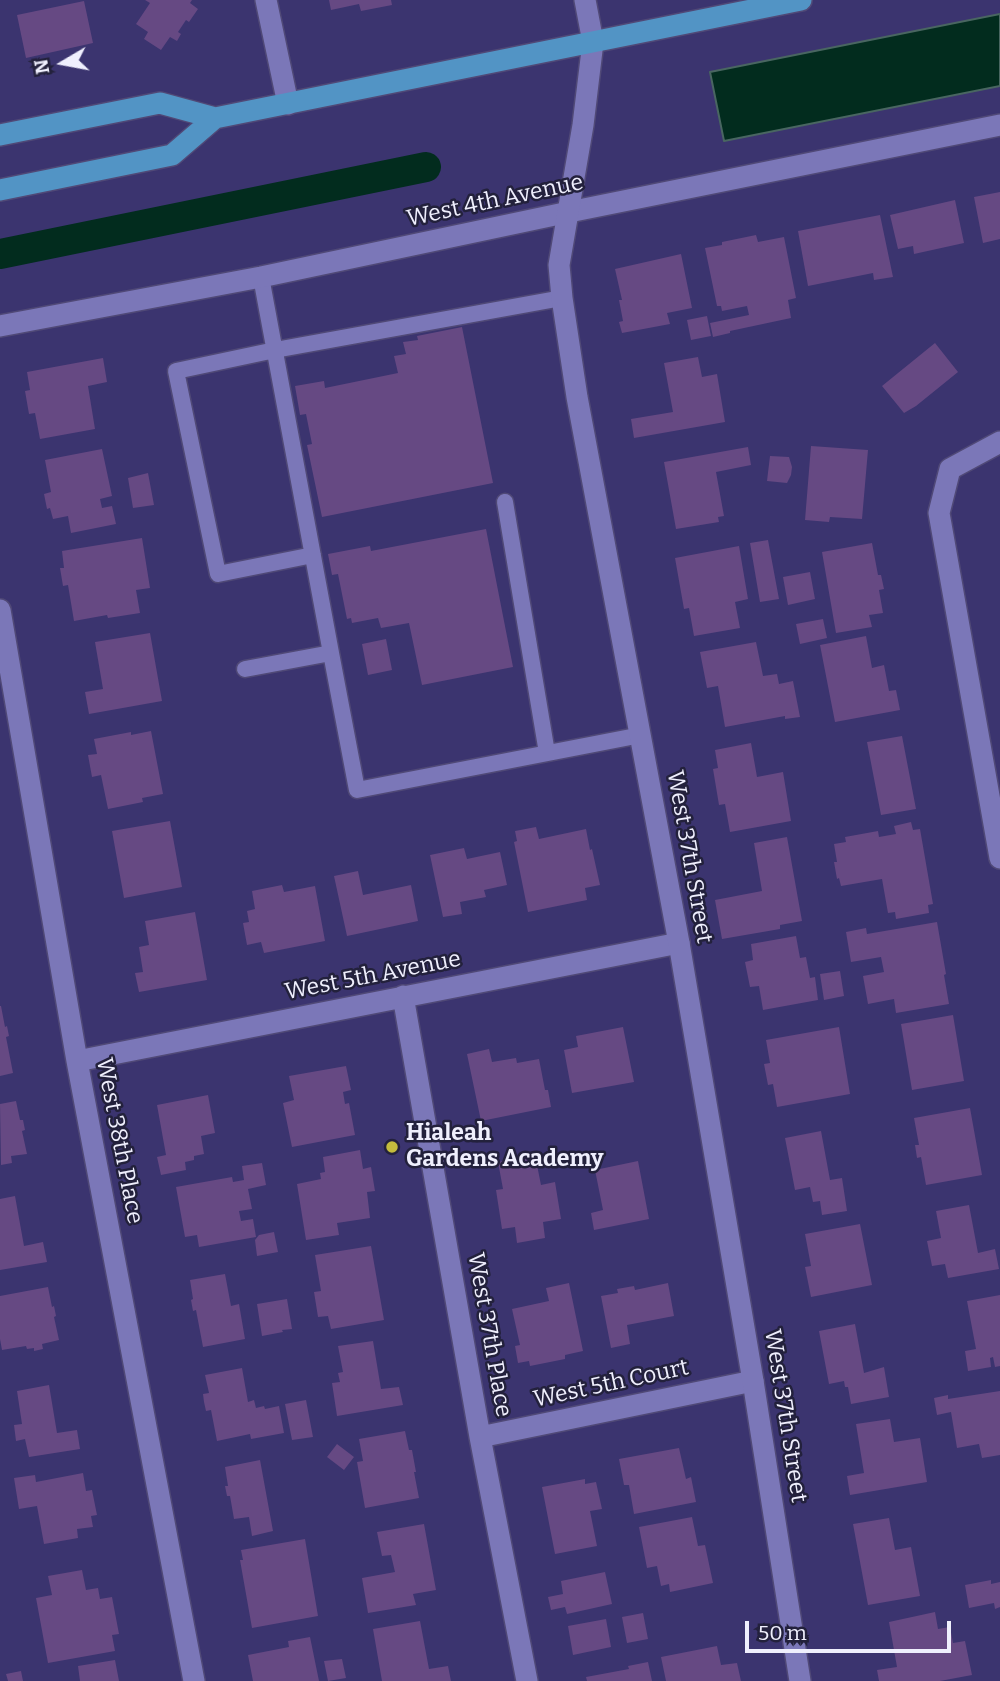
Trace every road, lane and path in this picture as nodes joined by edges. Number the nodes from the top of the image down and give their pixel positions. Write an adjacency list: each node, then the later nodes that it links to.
1 (265, 0): 5 (street)
2 (585, 0): 4 (street, West 37th Street)
3 (801, 0): 4 (main road)
4 (593, 42): 5 (main road); 10 (street, West 37th Street)
5 (288, 104): 6 (main road)
6 (215, 118): 8 (main road); 9 (main road)
7 (1000, 125): 10 (street, West 4th Avenue)
8 (0, 135)
9 (0, 190)
10 (569, 212): 11 (street, West 4th Avenue); 12 (street, West 37th Street)
11 (261, 277): 13 (street, West 4th Avenue); 14 (lane)
12 (562, 298): 14 (lane); 22 (street, West 37th Street)
13 (0, 326)
14 (275, 350): 17 (lane); 17 (lane)
15 (1000, 442): 24 (street)
16 (505, 502): 23 (lane)
17 (313, 555): 20 (lane)
18 (0, 610): 19 (street, West 38th Place)
19 (3, 651): 27 (street, West 38th Place)
20 (331, 653): 21 (lane); 23 (lane)
21 (245, 669)
22 (641, 735): 23 (lane); 25 (street, West 37th Street)
23 (547, 753)
24 (1000, 858)
25 (679, 943): 26 (street, West 5th Avenue); 28 (street, West 37th Street)
26 (403, 996): 27 (street, West 5th Avenue); 29 (street, West 37th Place)
27 (77, 1061): 30 (street, West 38th Place)
28 (753, 1381): 29 (street, West 5th Court); 32 (street, West 37th Street)
29 (480, 1437): 31 (street, West 37th Place)
30 (194, 1681)
31 (527, 1681)
32 (800, 1681)

